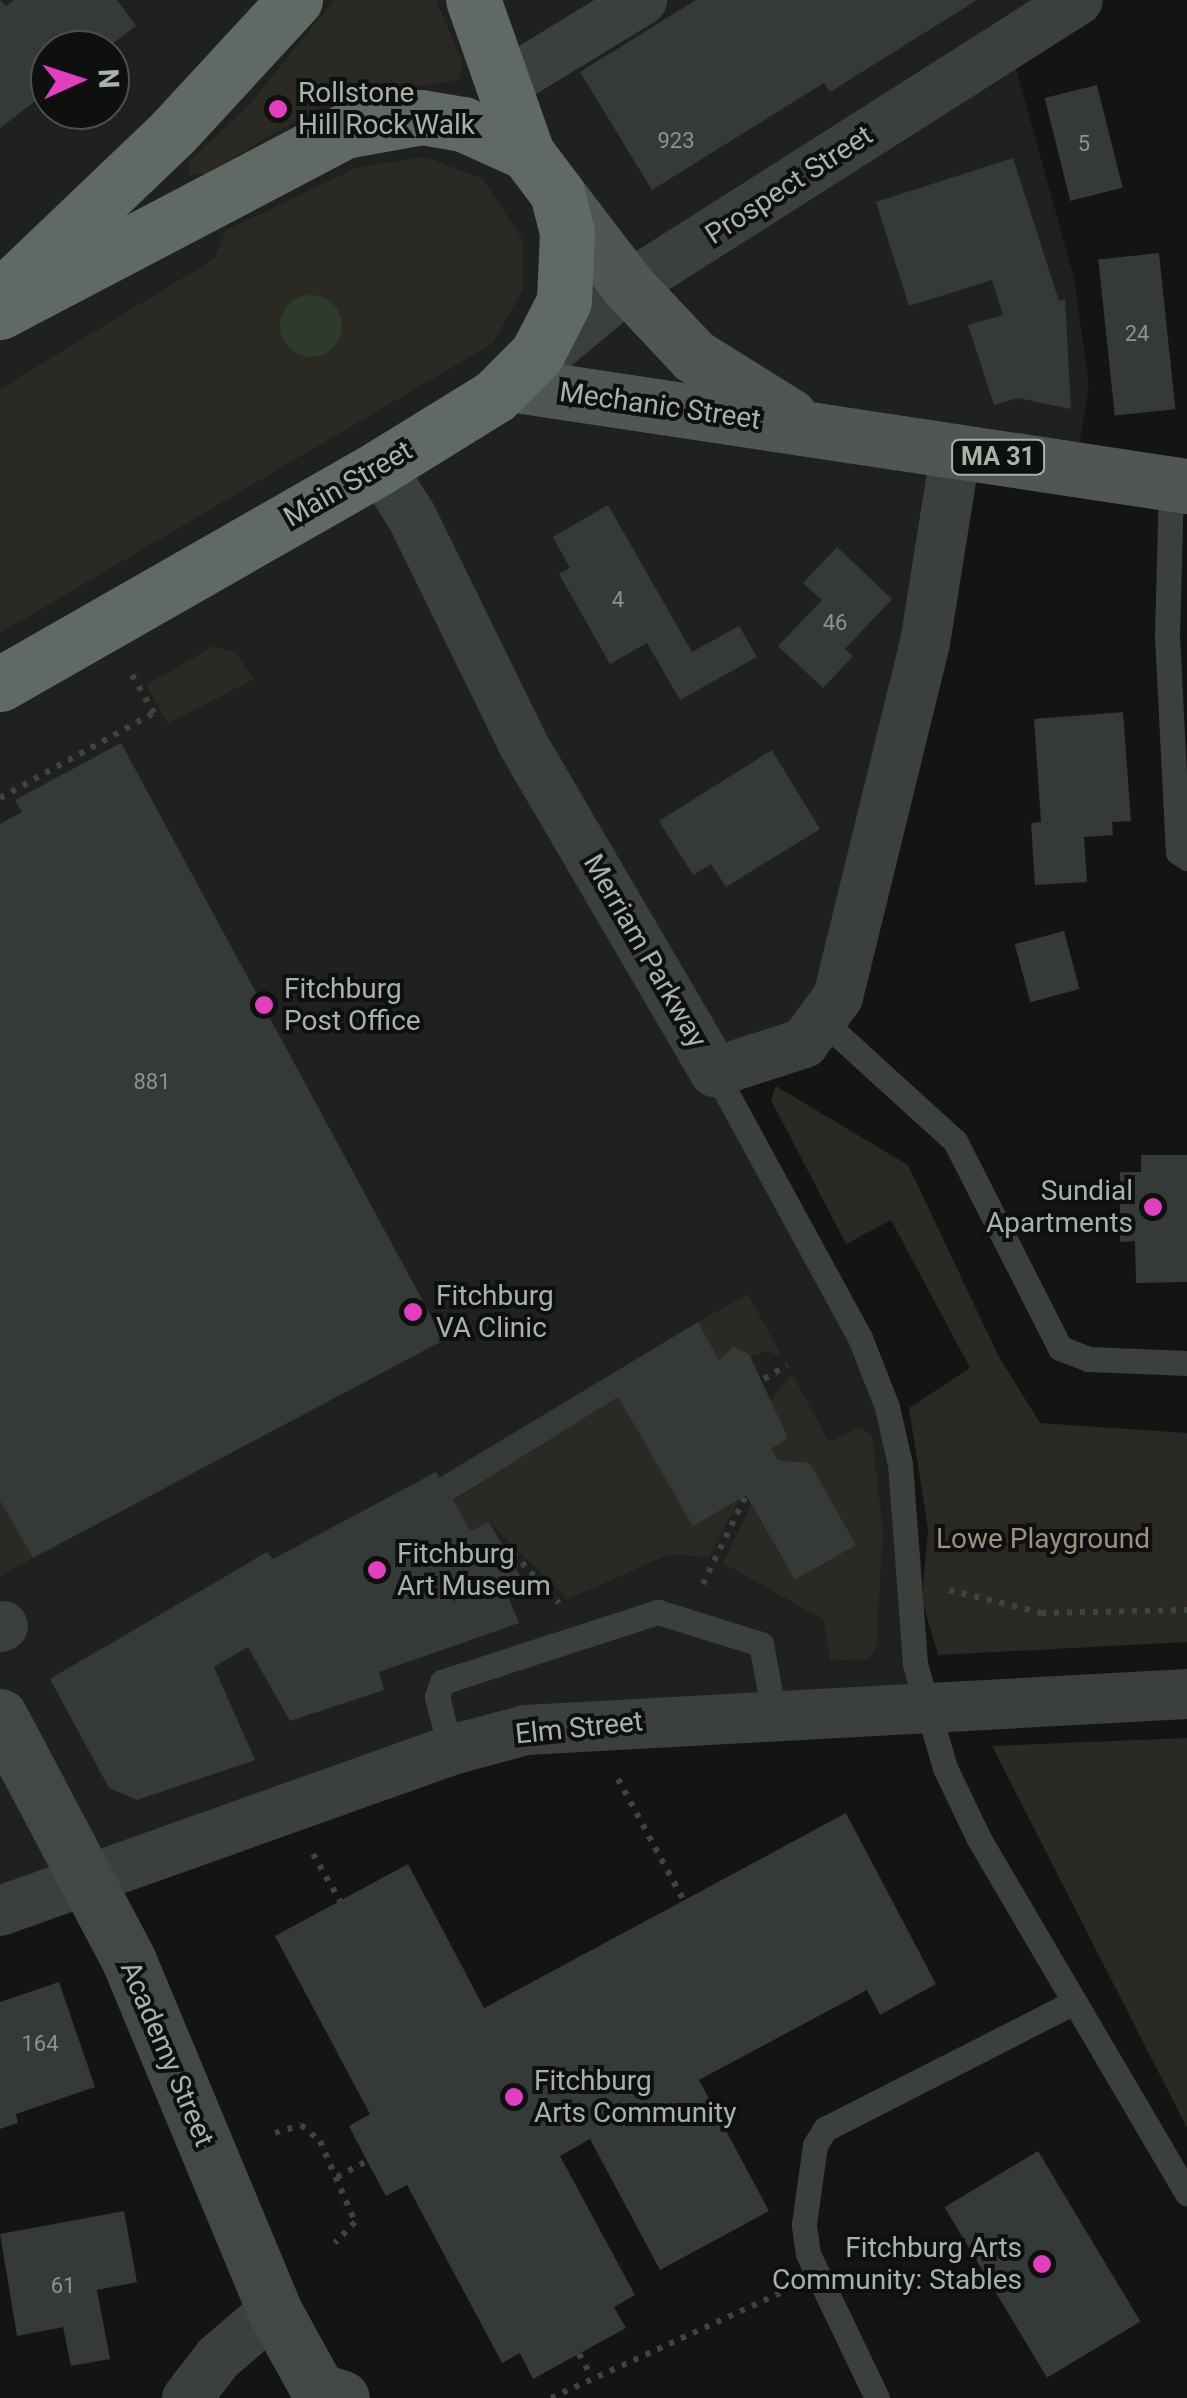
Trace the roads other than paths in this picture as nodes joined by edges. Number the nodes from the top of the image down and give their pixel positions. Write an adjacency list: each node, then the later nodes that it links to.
1 (295, 0): 8 (highway)
2 (473, 0): 5 (highway, Main Street / MA 31)
3 (642, 0): 5 (street)
4 (1078, 0): 7 (street, Prospect Street)
5 (504, 84): 6 (highway, Main Street / MA 31)
6 (542, 173): 7 (main road, Main Street / MA 31); 9 (highway, Main Street); 10 (highway, Main Street)
7 (628, 286): 10 (street, Prospect Street); 11 (main road, Mechanic Street / MA 31)
8 (0, 296)
9 (0, 312)
10 (510, 384): 11 (main road, Mechanic Street); 13 (highway, Main Street)
11 (810, 428): 12 (main road, Mechanic Street / MA 31)
12 (956, 449): 14 (main road, Mechanic Street / MA 31); 17 (street)
13 (380, 467): 15 (highway, Main Street); 18 (street, Merriam Parkway)
14 (1179, 485): 16 (lane)
15 (0, 684)
16 (1187, 858)
17 (824, 1022): 18 (street, Merriam Parkway); 19 (lane)
18 (716, 1072): 21 (lane)
19 (1187, 1363)
20 (1187, 1694): 21 (street, Elm Street)
21 (923, 1704): 22 (street, Elm Street); 27 (lane)
22 (774, 1713): 24 (street, Elm Street); 24 (lane)
23 (5, 1737): 25 (main road, Academy Street)
24 (451, 1751): 25 (street, Elm Street)
25 (88, 1883): 26 (street, Elm Street); 29 (main road, Academy Street)
26 (0, 1911)
27 (1074, 2002): 28 (lane); 32 (lane)
28 (1187, 2194)
29 (274, 2310): 30 (main road, Academy Street); 31 (street)
30 (327, 2396)
31 (187, 2398)
32 (878, 2398)

